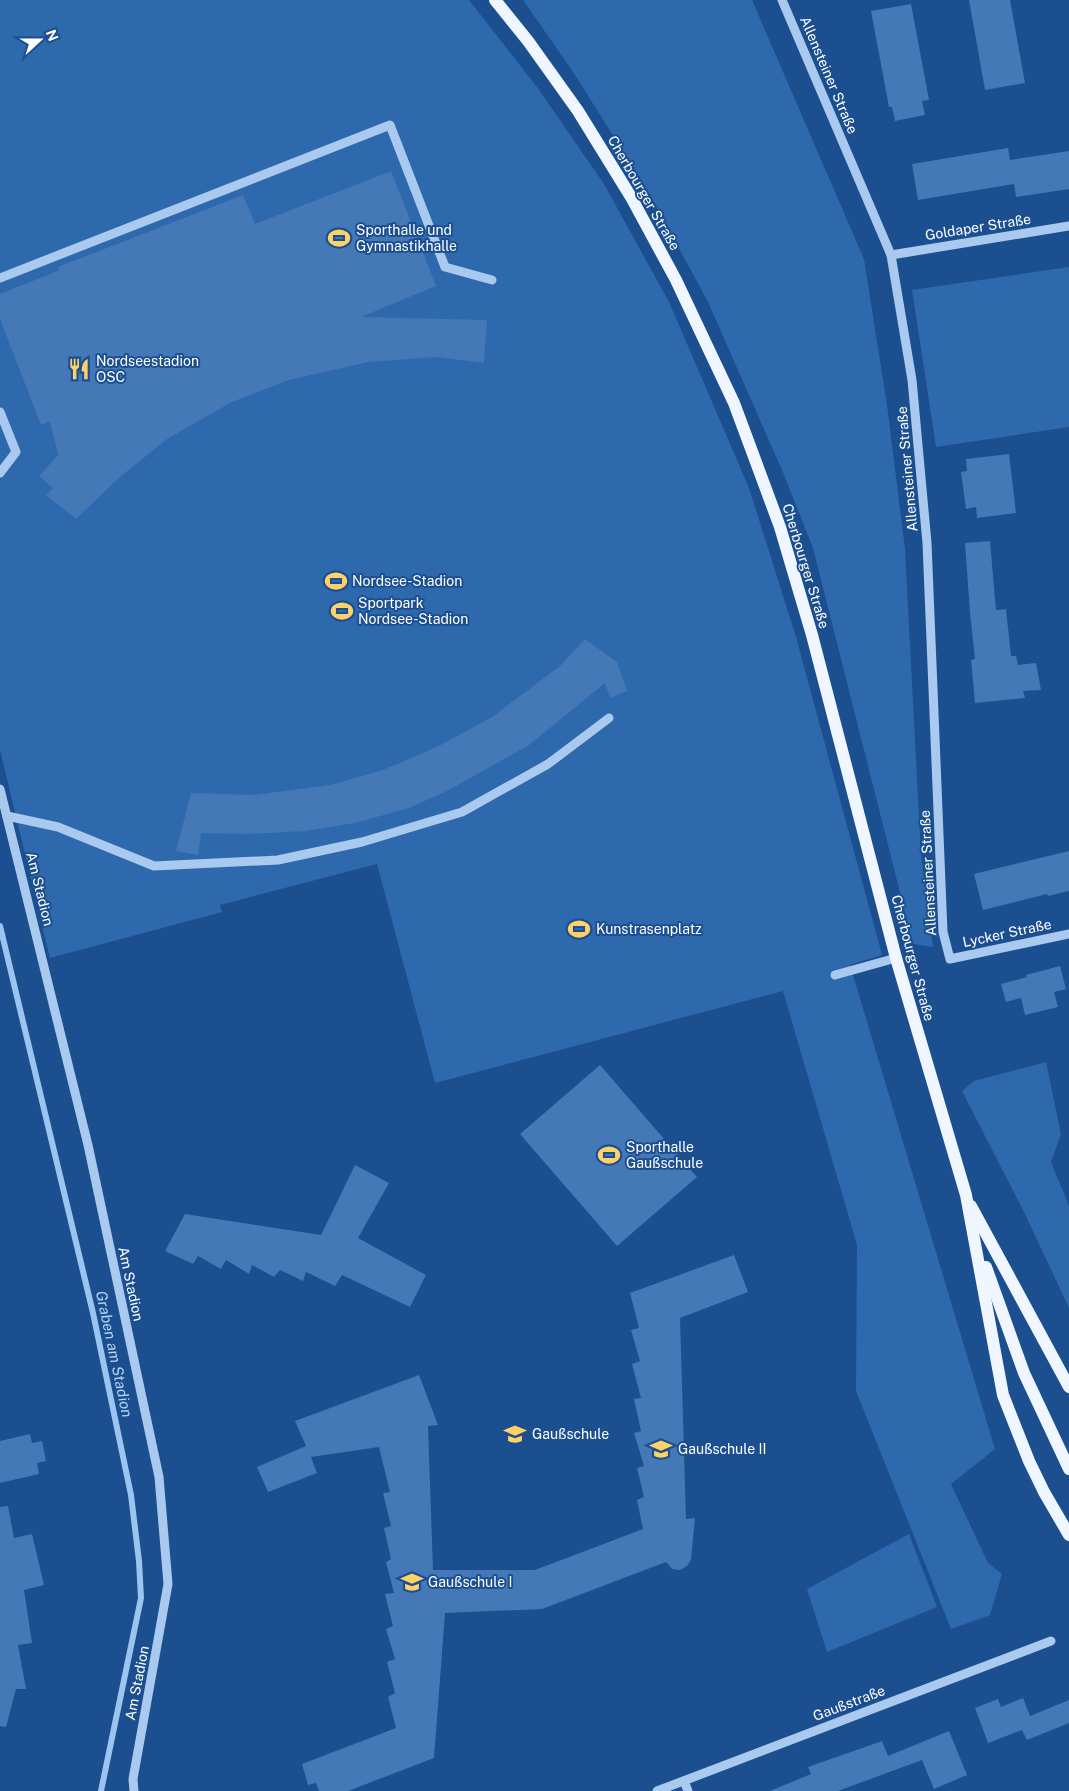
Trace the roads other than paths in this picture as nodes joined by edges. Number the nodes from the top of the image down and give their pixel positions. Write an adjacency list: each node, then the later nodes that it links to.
1 (495, 0): 13 (main road, Cherbourger Straße)
2 (782, 0): 4 (street, Allensteiner Straße)
3 (1069, 226): 4 (street, Goldaper Straße)
4 (891, 255): 14 (street, Allensteiner Straße)
5 (0, 278): 6 (street)
6 (492, 280)
7 (0, 412): 8 (street)
8 (0, 473)
9 (609, 718): 11 (street)
10 (0, 789): 11 (street, Am Stadion)
11 (7, 816): 22 (street, Am Stadion)
12 (1069, 934): 14 (street, Lycker Straße)
13 (896, 958): 15 (street); 16 (main road, Cherbourger Straße)
14 (950, 959)
15 (835, 975)
16 (966, 1195): 17 (main road, Cherbourger Straße); 18 (main road); 19 (main road, Cherbourger Straße)
17 (1069, 1387)
18 (1069, 1468)
19 (1069, 1535)
20 (1051, 1641): 21 (street, Gaußstraße)
21 (684, 1781): 23 (street, Gaußstraße); 24 (street)
22 (134, 1791)
23 (657, 1791)
24 (688, 1791)

